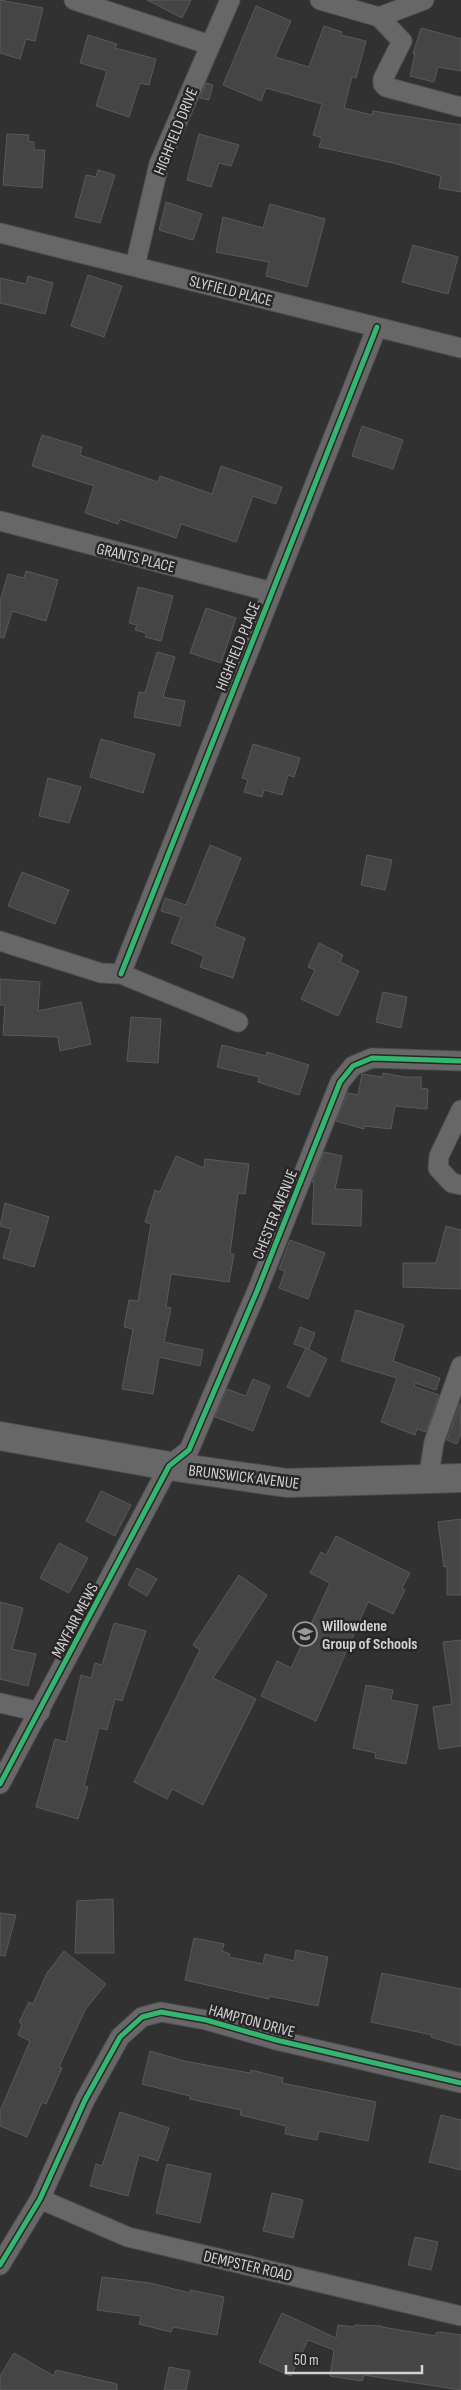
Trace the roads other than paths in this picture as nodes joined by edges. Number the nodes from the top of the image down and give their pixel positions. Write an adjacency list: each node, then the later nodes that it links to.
1 (74, 0): 6 (street)
2 (230, 0): 6 (street, HIGHFIELD DRIVE)
3 (320, 0): 5 (street)
4 (424, 0): 5 (street)
5 (380, 17): 7 (street)
6 (210, 45): 9 (street, HIGHFIELD DRIVE)
7 (461, 107)
8 (0, 233): 9 (street, SLYFIELD PLACE)
9 (135, 266): 10 (street, SLYFIELD PLACE)
10 (376, 327): 11 (street, SLYFIELD PLACE); 13 (street, HIGHFIELD PLACE)
11 (461, 348)
12 (2, 527): 13 (street, GRANTS PLACE)
13 (272, 592): 15 (street, HIGHFIELD PLACE)
14 (0, 941): 15 (street)
15 (121, 974): 16 (street)
16 (238, 1022)
17 (461, 1061): 22 (street, CHESTER AVENUE)
18 (461, 1110): 19 (street)
19 (461, 1185)
20 (461, 1366): 24 (street)
21 (0, 1436): 22 (main road, BRUNSWICK AVENUE)
22 (169, 1466): 24 (main road, BRUNSWICK AVENUE); 26 (street, MAYFAIR MEWS)
23 (461, 1478): 24 (main road, BRUNSWICK AVENUE)
24 (428, 1480)
25 (0, 1703): 26 (street)
26 (40, 1712): 27 (street, MAYFAIR MEWS)
27 (0, 1784)
28 (461, 2083): 29 (street, HAMPTON DRIVE)
29 (40, 2199): 30 (street, HAMPTON DRIVE); 31 (street, DEMPSTER ROAD)
30 (0, 2265)
31 (461, 2316)

